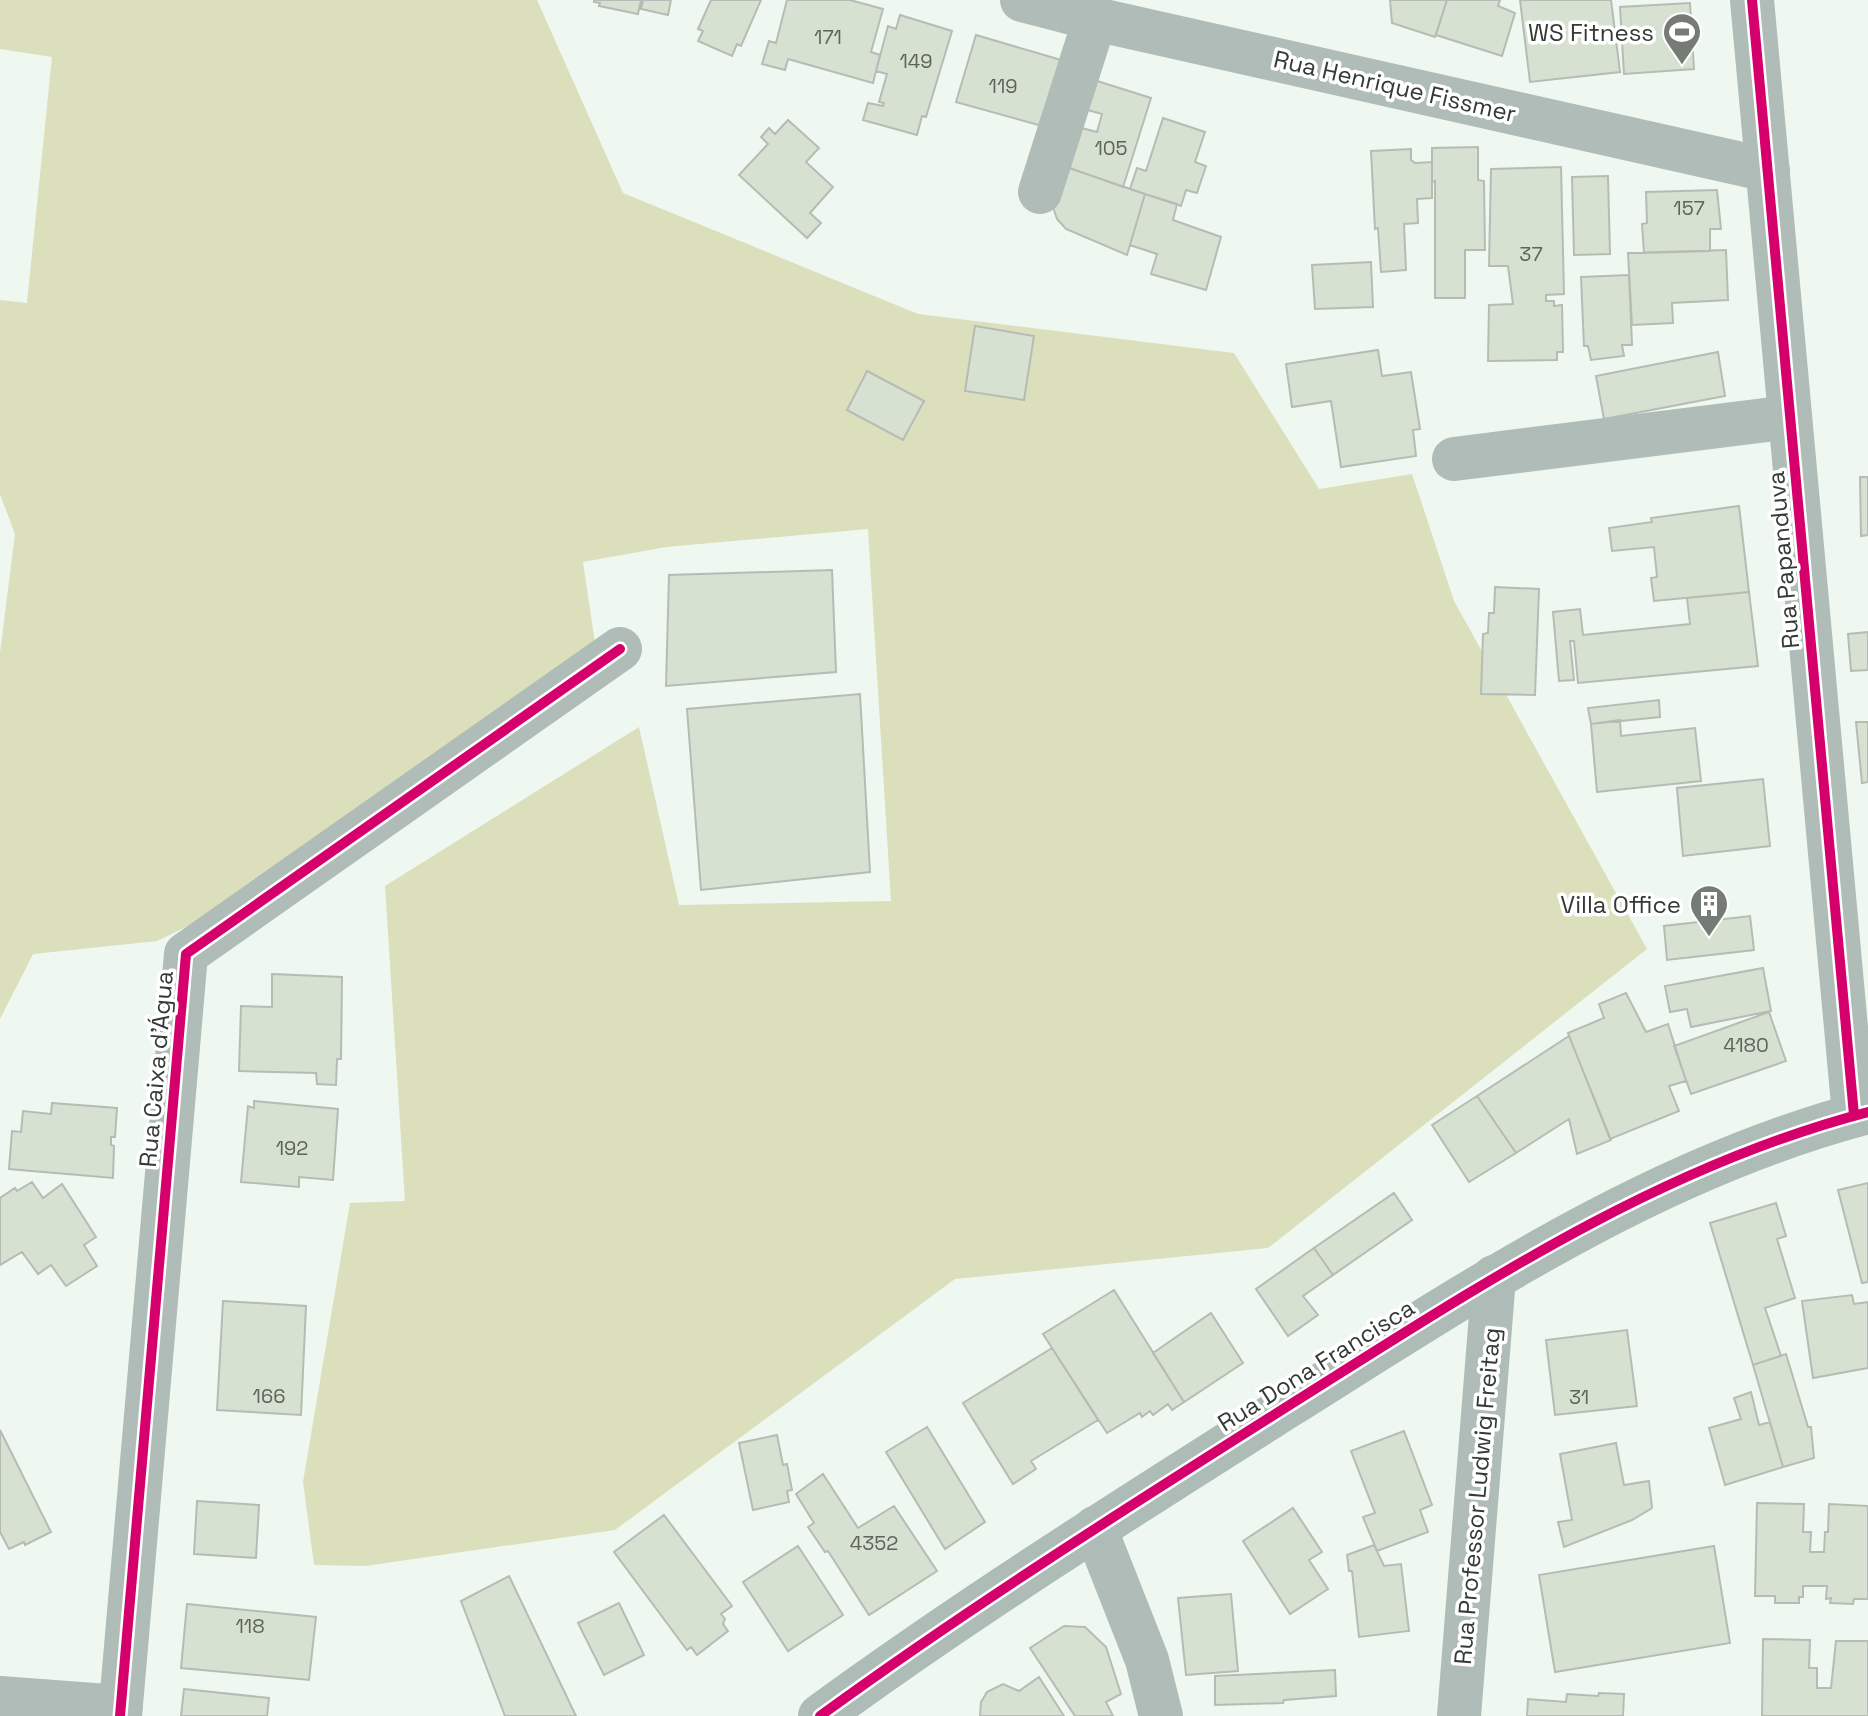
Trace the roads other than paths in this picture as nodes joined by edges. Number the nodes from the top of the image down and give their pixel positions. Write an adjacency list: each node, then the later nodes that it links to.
1 (1752, 0): 4 (street, Rua Papanduva)
2 (1033, 2): 3 (street, Rua Henrique Fissmer)
3 (1095, 19): 4 (street, Rua Henrique Fissmer); 5 (street)
4 (1768, 170): 6 (street, Rua Papanduva)
5 (1040, 192)
6 (1790, 417): 7 (street); 9 (street, Rua Papanduva)
7 (1454, 459)
8 (620, 649): 13 (street, Rua Caixa d'Água)
9 (1861, 1114): 10 (main road, Rua Dona Francisca)
10 (1494, 1277): 11 (main road, Rua Dona Francisca); 16 (street, Rua Professor Ludwig Freitag)
11 (1095, 1528): 14 (main road, Rua Dona Francisca); 15 (street)
12 (0, 1698): 13 (street)
13 (120, 1712)
14 (820, 1716)
15 (1161, 1716)
16 (1459, 1716)

